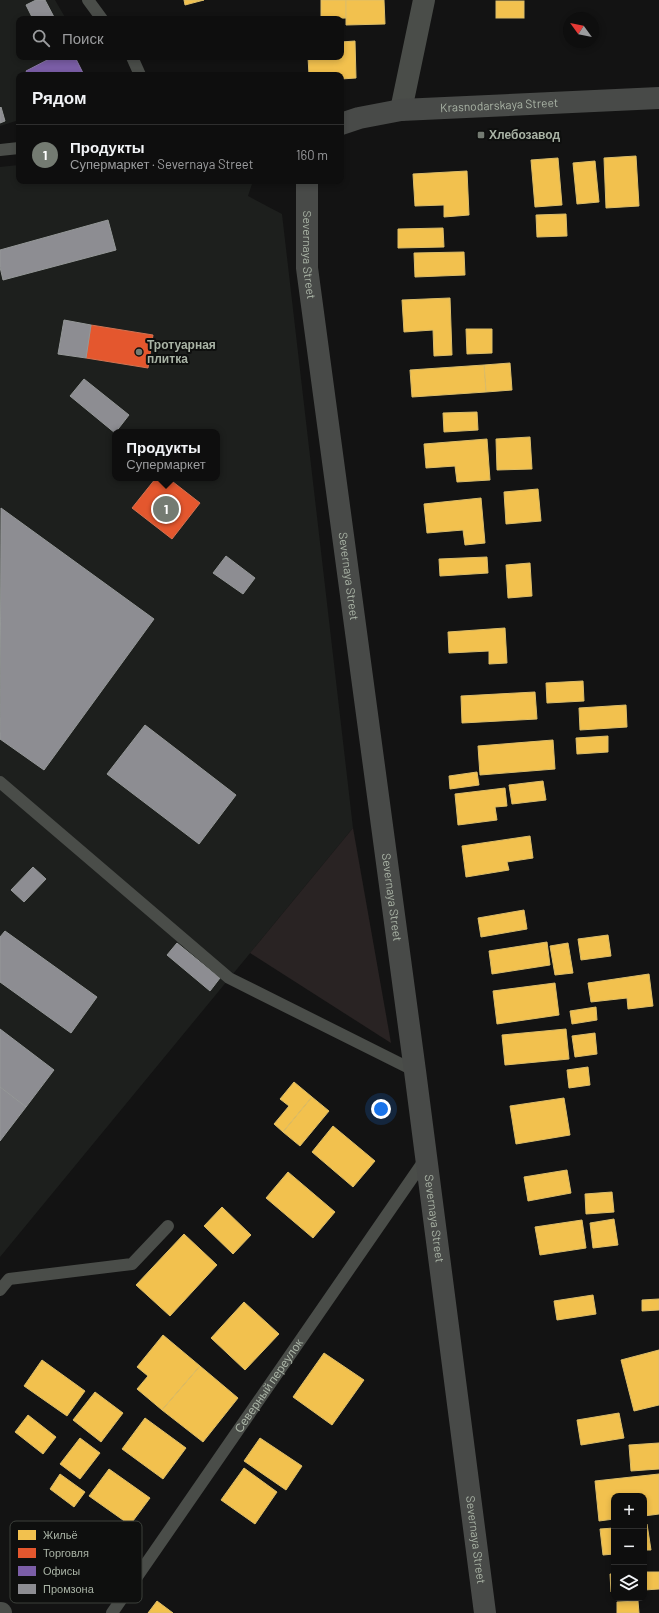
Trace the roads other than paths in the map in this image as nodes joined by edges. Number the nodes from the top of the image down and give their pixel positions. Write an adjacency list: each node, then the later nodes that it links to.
1 (88, 0): 3 (lane)
2 (424, 0): 7 (street)
3 (100, 16)
4 (133, 60): 5 (lane)
5 (139, 72)
6 (659, 98): 7 (street, Krasnodarskaya Street)
7 (401, 110): 8 (street, Krasnodarskaya Street)
8 (344, 123)
9 (16, 148): 10 (lane)
10 (0, 150)
11 (307, 184): 13 (street, Severnaya Street)
12 (0, 782): 13 (lane)
13 (415, 1071): 14 (street, Severnaya Street)
14 (426, 1158): 17 (lane, Северный переулок); 20 (street, Severnaya Street)
15 (168, 1226): 16 (lane)
16 (0, 1290)
17 (142, 1570)
18 (119, 1603): 19 (lane, Северный переулок)
19 (112, 1613)
20 (485, 1613)

